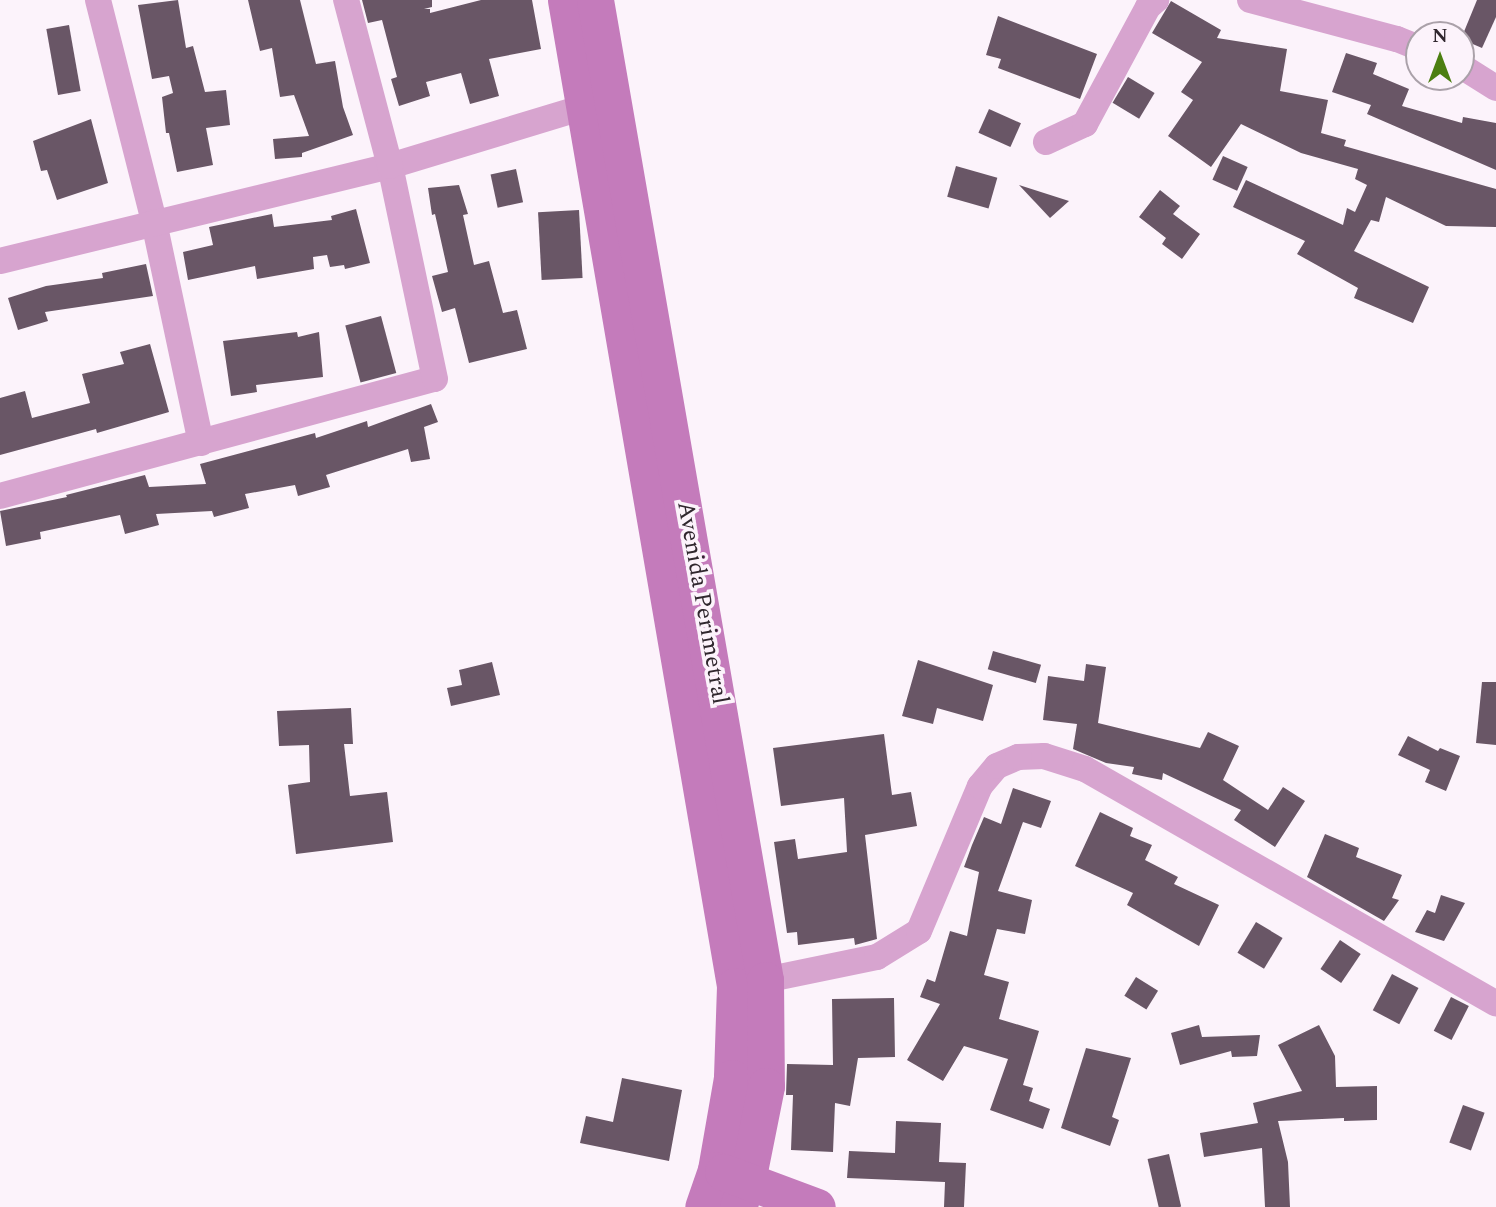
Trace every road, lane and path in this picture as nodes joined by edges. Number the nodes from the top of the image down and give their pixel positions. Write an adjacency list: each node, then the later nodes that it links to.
1 (98, 0): 13 (street)
2 (346, 0): 12 (street)
3 (566, 0): 10 (main road, Avenida Perimetral)
4 (595, 0): 17 (main road, Avenida Perimetral)
5 (1156, 0): 11 (street)
6 (1250, 0): 7 (street)
7 (1405, 42)
8 (1475, 75): 9 (street)
9 (1496, 89)
10 (587, 106): 12 (street); 19 (main road, Avenida Perimetral)
11 (1046, 142)
12 (390, 166): 13 (street); 15 (street)
13 (154, 222): 14 (street); 15 (street)
14 (0, 261)
15 (201, 443): 16 (street)
16 (0, 496)
17 (765, 979): 18 (street); 19 (main road, Avenida Perimetral)
18 (1496, 1003)
19 (734, 1186): 20 (main road, Avenida Perimetral); 21 (main road)
20 (703, 1207)
21 (817, 1207)

